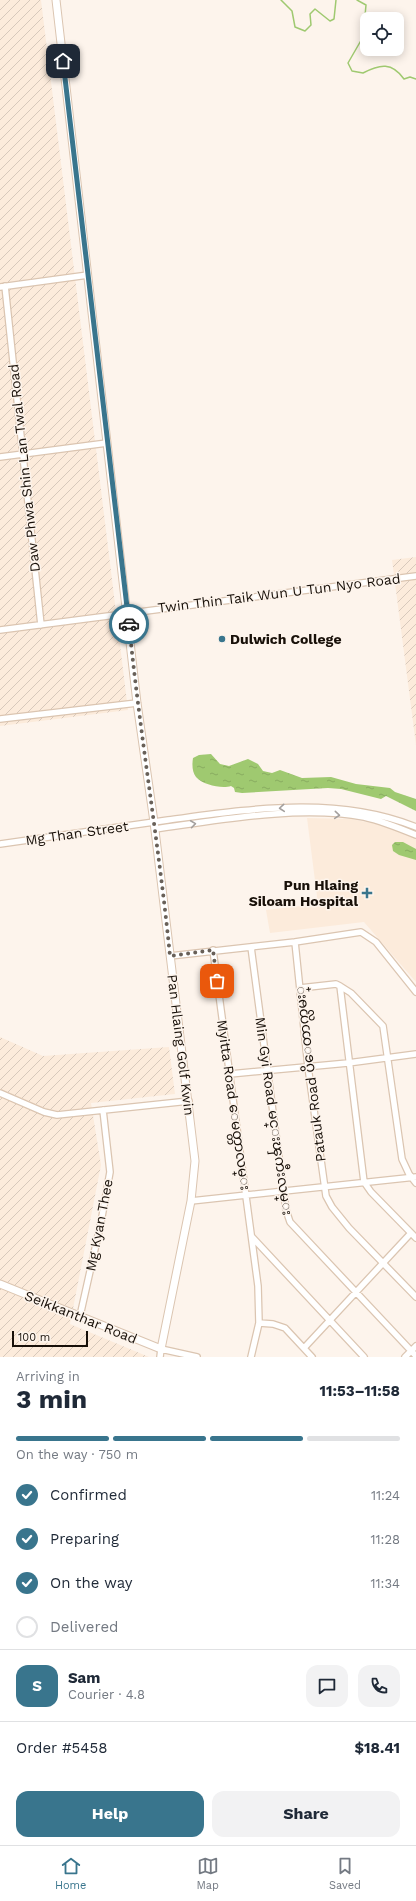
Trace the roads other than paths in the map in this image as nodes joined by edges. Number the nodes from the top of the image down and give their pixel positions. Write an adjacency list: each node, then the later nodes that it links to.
1 (56, 0): 2 (street, Pan Hlaing Golf Kwin)
2 (88, 275): 3 (street); 4 (street, Pan Hlaing Golf Kwin)
3 (2, 286): 5 (street, Daw Phwa Shin Lan Twal Road)
4 (107, 443): 5 (street); 8 (street, Pan Hlaing Golf Kwin)
5 (23, 454): 6 (street); 9 (street, Daw Phwa Shin Lan Twal Road)
6 (0, 457)
7 (416, 576): 8 (street, Twin Thin Taik Wun U Tun Nyo Road)
8 (128, 612): 9 (street, Twin Thin Taik Wun U Tun Nyo Road); 11 (street, Pan Hlaing Golf Kwin)
9 (42, 625): 10 (street, Twin Thin Taik Wun U Tun Nyo Road)
10 (0, 630)
11 (138, 703): 12 (street); 13 (street, Pan Hlaing Golf Kwin)
12 (0, 719)
13 (154, 826): 14 (street, one-way to 13); 15 (street, one-way to 15); 16 (street, Mg Than Street); 20 (street, Pan Hlaing Golf Kwin)
14 (416, 827)
15 (416, 835)
16 (0, 844)
17 (295, 942): 18 (street); 22 (street, Patauk Road ပိေတာက္လမး္); 23 (street)
18 (250, 947): 19 (street); 28 (street, Min Gyi Road မင္းၾကီးလမ္း)
19 (213, 950): 20 (street); 29 (street, Myitta Road ေမတ္တာလမ္း)
20 (170, 956): 31 (street, Pan Hlaing Golf Kwin)
21 (340, 986): 22 (street); 25 (street); 26 (street)
22 (300, 988): 27 (street, Patauk Road ပိေတာက္လမး္)
23 (416, 992)
24 (416, 1054): 25 (street)
25 (388, 1058): 26 (street); 33 (street)
26 (348, 1063): 27 (street); 34 (street)
27 (308, 1067): 28 (street); 36 (street, Patauk Road ပိေတာက္လမး္)
28 (268, 1072): 29 (street); 37 (street, Min Gyi Road မင္းၾကီးလမ္း)
29 (230, 1074): 38 (street, Myitta Road ေမတ္တာလမ္း)
30 (0, 1093): 32 (street)
31 (189, 1100): 32 (street); 39 (street, Pan Hlaing Golf Kwin)
32 (102, 1110): 47 (street, Mg Kyan Thee)
33 (414, 1177): 34 (street); 35 (street)
34 (364, 1182): 36 (street); 40 (street)
35 (416, 1183)
36 (324, 1187): 37 (street); 43 (street, Patauk Road ပိေတာက္လမး္)
37 (283, 1192): 38 (street); 45 (street, Min Gyi Road မင္းၾကီးလမ္း)
38 (246, 1196): 39 (street); 41 (street, Myitta Road ေမတ္တာလမ္း)
39 (191, 1201): 52 (street, Pan Hlaing Golf Kwin)
40 (411, 1233): 42 (street); 43 (street)
41 (252, 1236): 48 (street); 49 (street, Myitta Road ေမတ္တာလမ္း)
42 (416, 1238)
43 (385, 1263): 45 (street); 46 (street, Patauk Road ပိေတာက္လမး္)
44 (0, 1284): 47 (street, Seikkanthar Road)
45 (356, 1292): 48 (street); 53 (street, Min Gyi Road မင္းၾကီးလမ္း)
46 (416, 1297)
47 (80, 1316): 52 (street, Seikkanthar Road)
48 (329, 1320): 51 (street); 59 (street)
49 (259, 1323): 51 (street); 57 (street, Myitta Road ေမတ္တာလမ္း)
50 (416, 1346): 53 (street)
51 (304, 1348): 58 (street)
52 (161, 1349): 55 (street); 56 (street)
53 (411, 1351): 54 (street, Min Gyi Road မင္းၾကီးလမ္း); 60 (street)
54 (416, 1356)
55 (160, 1357)
56 (197, 1357)
57 (250, 1357)
58 (312, 1357)
59 (364, 1357)
60 (405, 1357)

